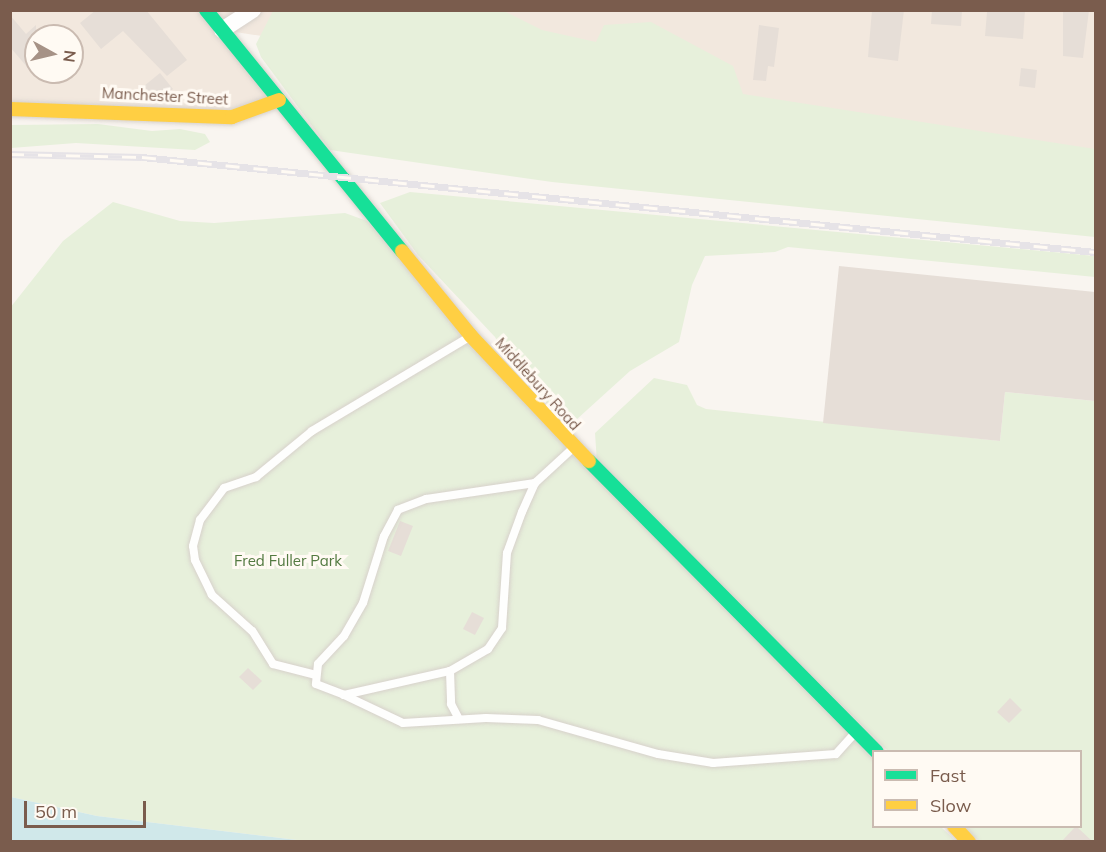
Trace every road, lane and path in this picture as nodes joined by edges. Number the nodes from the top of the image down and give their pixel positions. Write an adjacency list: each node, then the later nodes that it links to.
1 (206, 10): 3 (street, Middlebury Road)
2 (253, 10): 3 (street)
3 (222, 30): 4 (street, Middlebury Road)
4 (279, 100): 5 (street, Manchester Street); 6 (street, Middlebury Road)
5 (10, 109)
6 (471, 336): 7 (street, Middlebury Road); 10 (lane)
7 (573, 448): 8 (lane); 13 (street, Middlebury Road)
8 (535, 483): 9 (lane); 10 (lane)
9 (450, 671): 11 (lane); 12 (lane)
10 (316, 675): 11 (lane)
11 (344, 695): 12 (lane)
12 (459, 719): 13 (lane)
13 (856, 732): 14 (street, Middlebury Road)
14 (875, 750)
15 (956, 828): 16 (street)
16 (969, 842)

